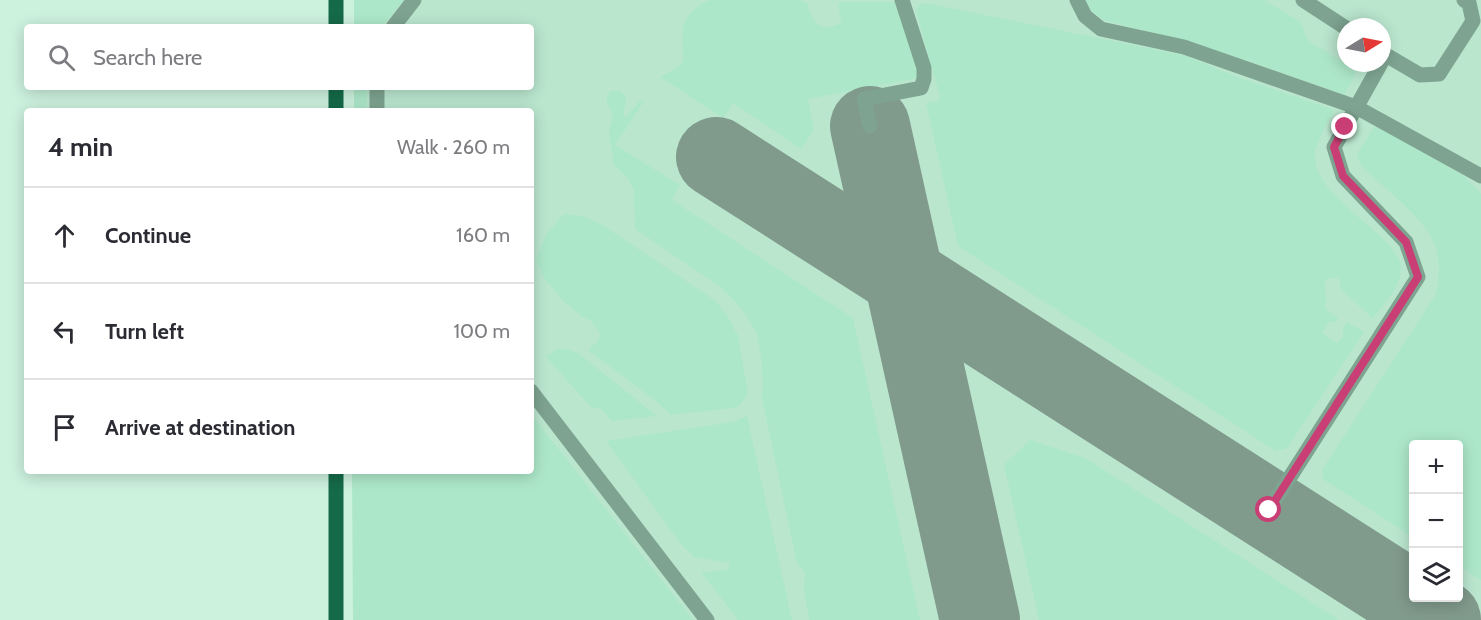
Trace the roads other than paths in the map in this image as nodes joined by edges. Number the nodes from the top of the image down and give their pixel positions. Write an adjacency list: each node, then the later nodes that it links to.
1 (336, 0): 8 (main road)
2 (414, 0): 9 (lane)
3 (902, 0): 17 (lane)
4 (1077, 0): 14 (lane)
5 (1303, 0): 7 (lane)
6 (1464, 0): 10 (lane)
7 (1337, 22)
8 (336, 24)
9 (395, 24)
10 (1391, 62)
11 (1375, 72): 14 (lane)
12 (336, 90): 15 (main road)
13 (377, 90): 16 (lane)
14 (1356, 107): 18 (lane); 21 (lane)
15 (336, 108)
16 (377, 108)
17 (870, 126)
18 (1481, 176)
19 (534, 395): 23 (lane)
20 (336, 474): 22 (main road)
21 (1269, 510)
22 (336, 620)
23 (707, 620)

